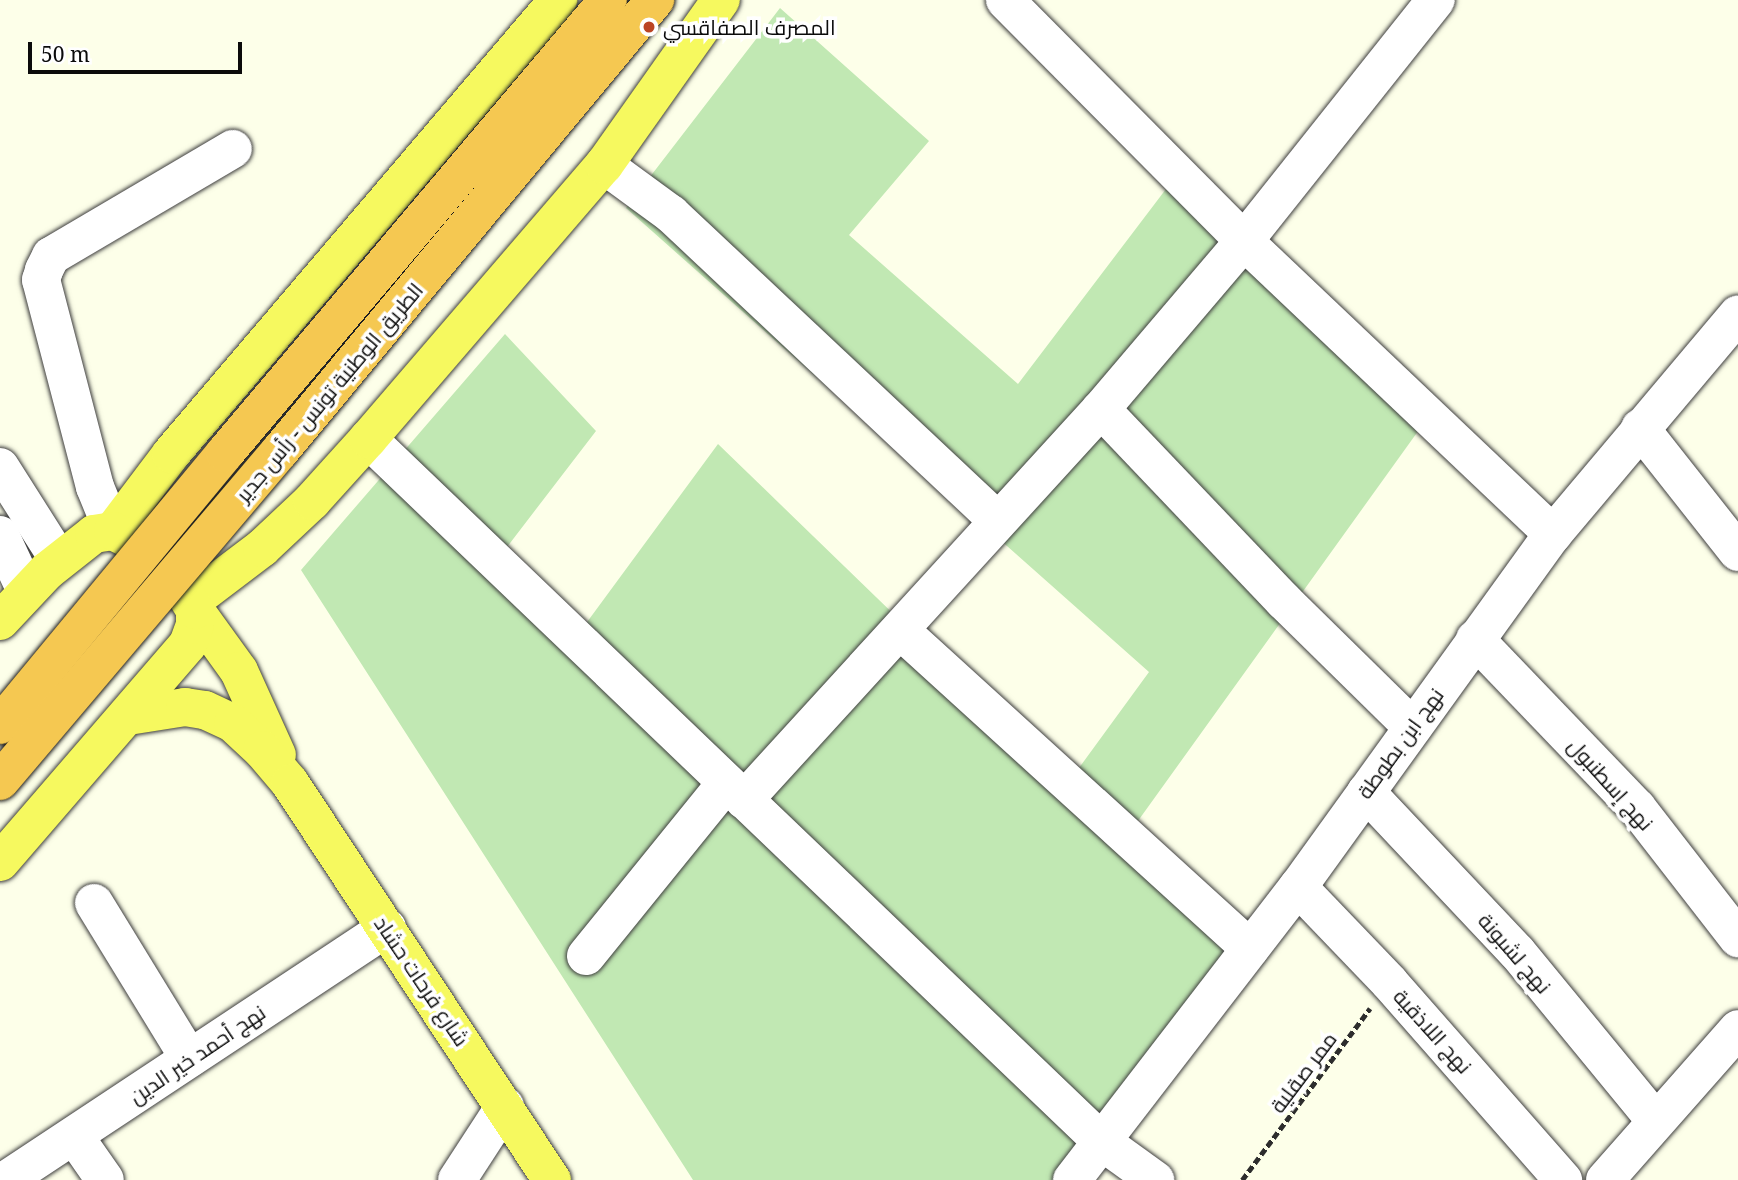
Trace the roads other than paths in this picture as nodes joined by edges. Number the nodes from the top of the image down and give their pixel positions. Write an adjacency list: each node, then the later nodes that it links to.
1 (558, 0): 16 (main road)
2 (608, 0): 27 (highway, الطريق الوطنية تونس - رأس جدير, bridge)
3 (655, 0): 29 (highway, الطريق الوطنية تونس - رأس جدير, bridge)
4 (721, 0): 8 (main road)
5 (1005, 0): 9 (street)
6 (1436, 0): 9 (street)
7 (233, 149): 16 (street)
8 (604, 165): 13 (main road); 15 (street)
9 (1244, 241): 11 (street); 17 (street)
10 (1738, 314): 12 (street, نهج ابن بطوطة)
11 (1101, 409): 15 (street); 28 (street)
12 (1640, 428): 17 (street, نهج ابن بطوطة); 19 (street)
13 (368, 439): 22 (main road); 31 (street)
14 (0, 467): 20 (street)
15 (997, 520): 24 (street)
16 (113, 531): 20 (main road); 22 (main road)
17 (1553, 534): 25 (street, نهج ابن بطوطة)
18 (0, 535): 21 (street)
19 (1738, 552)
20 (59, 561): 21 (main road)
21 (26, 591): 23 (main road)
22 (194, 605): 26 (main road); 30 (main road)
23 (0, 621)
24 (901, 631): 31 (street); 38 (street)
25 (1475, 639): 28 (street, نهج ابن بطوطة); 37 (street, نهج إسطنبول)
26 (128, 716): 30 (main road); 33 (main road)
27 (0, 725)
28 (1412, 727): 32 (street, نهج ابن بطوطة)
29 (0, 781)
30 (290, 783): 36 (main road, شارع فرحات حشاد)
31 (735, 791): 39 (street); 45 (street)
32 (1366, 792): 34 (street, نهج ابن بطوطة); 43 (street, نهج لشبونة)
33 (0, 862)
34 (1298, 887): 38 (street, نهج ابن بطوطة); 52 (street, نهج اللاذقية)
35 (94, 903): 41 (street)
36 (387, 928): 41 (street, نهج أحمد خير الدين); 42 (main road, شارع فرحات حشاد)
37 (1738, 938)
38 (1250, 949): 45 (street, نهج ابن بطوطة)
39 (586, 956)
40 (1738, 1029): 43 (street)
41 (189, 1058): 44 (street, نهج أحمد خير الدين)
42 (505, 1106): 48 (street); 49 (main road, شارع فرحات حشاد)
43 (1656, 1121): 53 (street)
44 (75, 1137): 46 (street, نهج أحمد خير الدين); 47 (street)
45 (1101, 1141): 50 (street, نهج ابن بطوطة); 51 (street)
46 (6, 1180)
47 (105, 1180)
48 (457, 1180)
49 (552, 1180)
50 (1072, 1180)
51 (1155, 1180)
52 (1563, 1180)
53 (1605, 1180)

